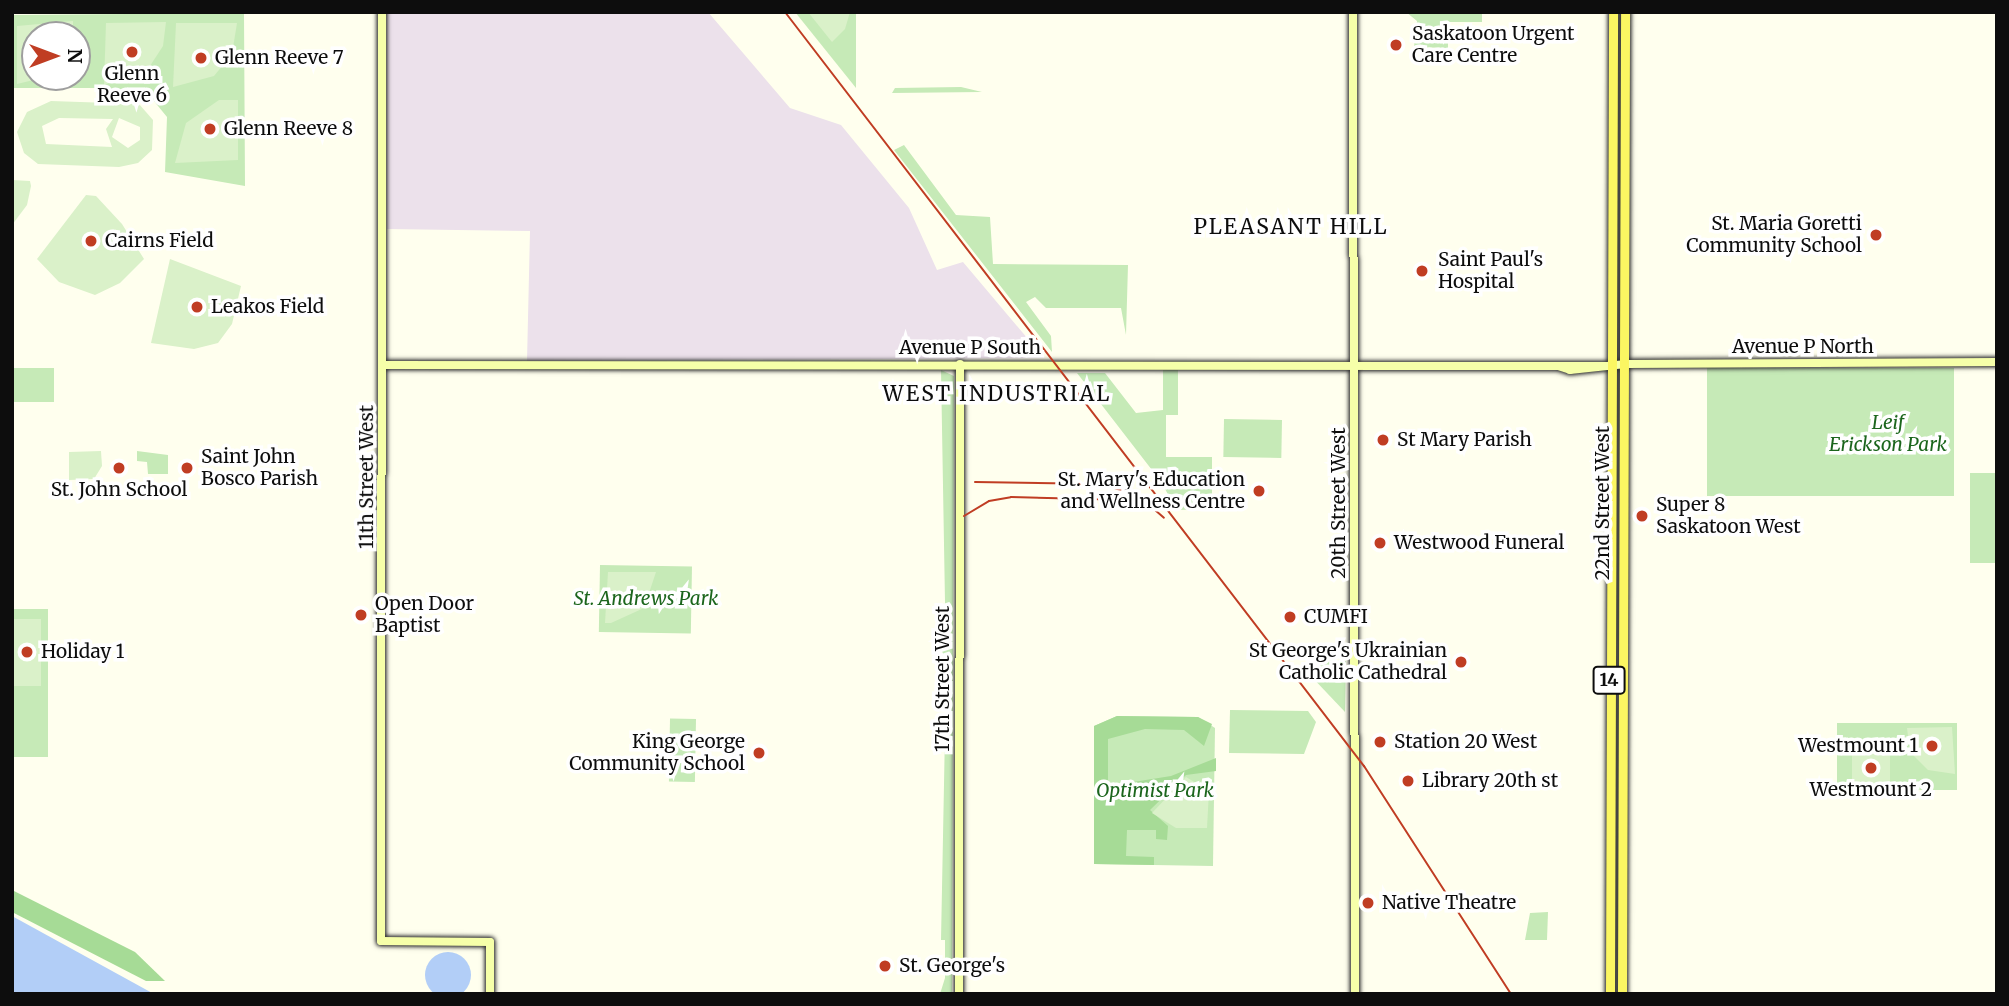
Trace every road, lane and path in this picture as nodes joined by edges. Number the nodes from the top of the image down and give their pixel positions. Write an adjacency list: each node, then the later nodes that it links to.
1 (382, 12): 7 (main road, 11th Street West)
2 (1353, 12): 9 (main road, 20th Street West)
3 (1613, 12): 10 (main road, 22nd Street West / 14)
4 (1625, 12): 8 (main road, 22nd Street West / 14)
5 (1997, 362): 8 (main road, Avenue P North)
6 (960, 364): 7 (main road, Avenue P South); 9 (main road, Avenue P South); 12 (main road, 17th Street West)
7 (382, 365): 11 (main road, 11th Street West)
8 (1620, 365): 10 (main road, Avenue P North); 15 (main road, 22nd Street West / 14)
9 (1354, 366): 10 (main road, Avenue P South); 13 (main road, 20th Street West)
10 (1609, 366): 14 (main road, 22nd Street West / 14)
11 (490, 994)
12 (959, 994)
13 (1355, 994)
14 (1610, 994)
15 (1622, 994)

